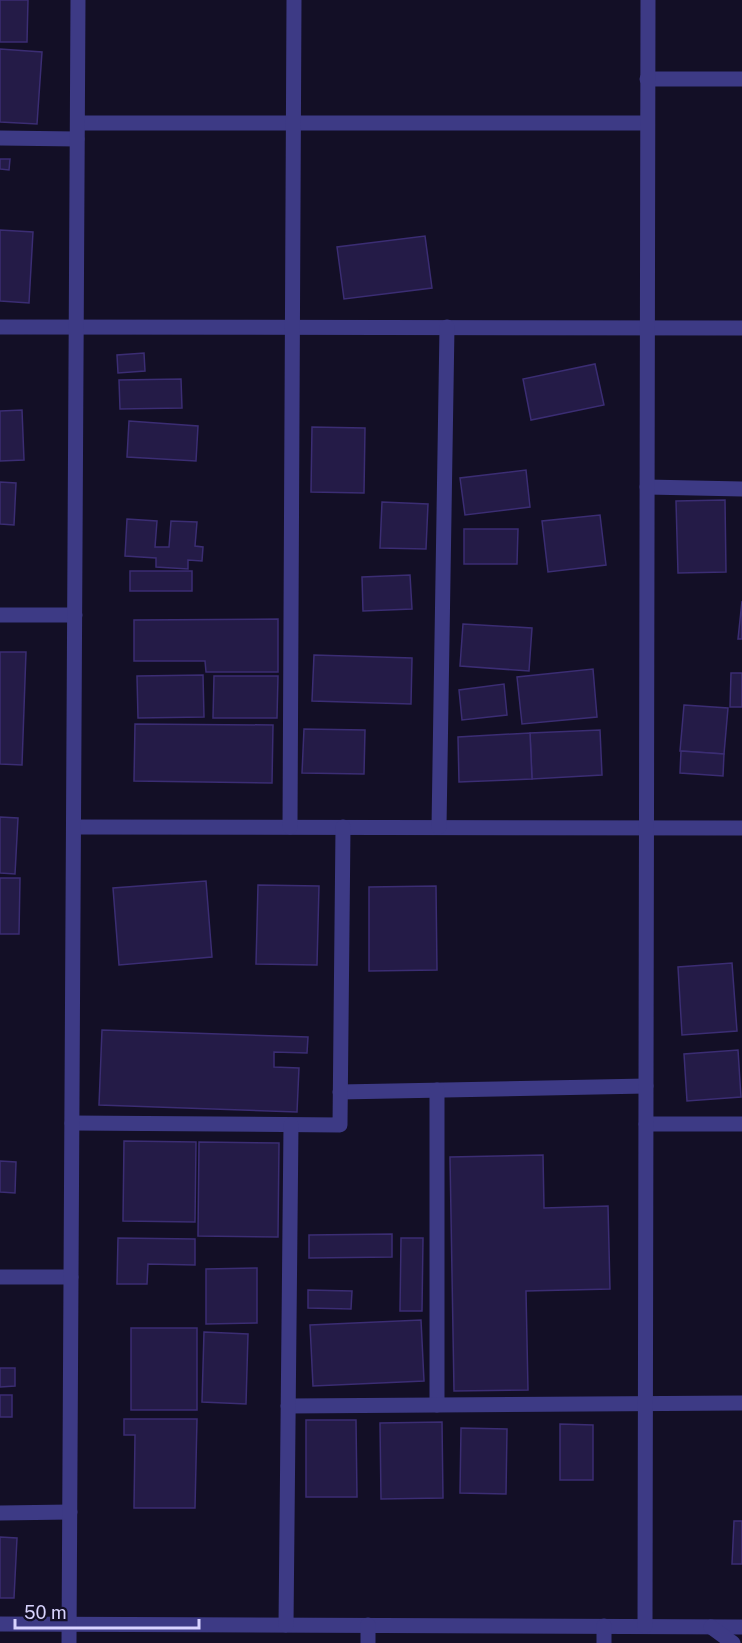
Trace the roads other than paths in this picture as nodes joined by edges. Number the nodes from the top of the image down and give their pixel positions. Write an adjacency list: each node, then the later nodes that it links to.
1 (78, 0): 8 (street)
2 (294, 0): 6 (street)
3 (648, 0): 4 (street)
4 (647, 79): 5 (street); 7 (street)
5 (742, 79)
6 (294, 123): 7 (street); 8 (street); 12 (street)
7 (647, 123): 14 (street)
8 (77, 131): 9 (street); 11 (street)
9 (0, 138)
10 (0, 327): 11 (street)
11 (76, 327): 12 (street); 19 (street)
12 (293, 327): 13 (street); 21 (street)
13 (447, 327): 14 (street); 23 (street)
14 (647, 328): 15 (street); 16 (street)
15 (742, 328)
16 (647, 487): 17 (street); 24 (street)
17 (742, 489)
18 (0, 615): 19 (street)
19 (75, 615): 20 (street)
20 (74, 827): 21 (street); 29 (street)
21 (291, 827): 22 (street)
22 (343, 827): 23 (street); 28 (street)
23 (439, 827): 24 (street)
24 (646, 828): 25 (street); 26 (street)
25 (742, 828)
26 (646, 1086): 27 (street); 30 (street)
27 (437, 1090): 28 (street); 37 (street)
28 (340, 1092): 32 (street)
29 (72, 1123): 32 (street); 34 (street)
30 (646, 1124): 31 (street); 36 (street)
31 (742, 1124)
32 (291, 1125): 38 (street)
33 (0, 1277): 34 (street)
34 (71, 1277): 39 (street)
35 (742, 1403): 36 (street)
36 (645, 1404): 37 (street); 46 (street)
37 (437, 1405): 38 (street)
38 (288, 1406): 43 (street)
39 (70, 1512): 40 (street); 42 (street)
40 (0, 1513)
41 (0, 1624): 42 (street)
42 (69, 1624): 43 (street); 49 (street)
43 (286, 1625): 44 (street)
44 (368, 1625): 45 (street); 50 (street)
45 (604, 1626): 46 (street); 51 (street)
46 (645, 1626): 47 (street)
47 (711, 1627): 48 (street); 52 (street)
48 (742, 1627)
49 (69, 1643)
50 (368, 1643)
51 (604, 1643)
52 (733, 1643)

